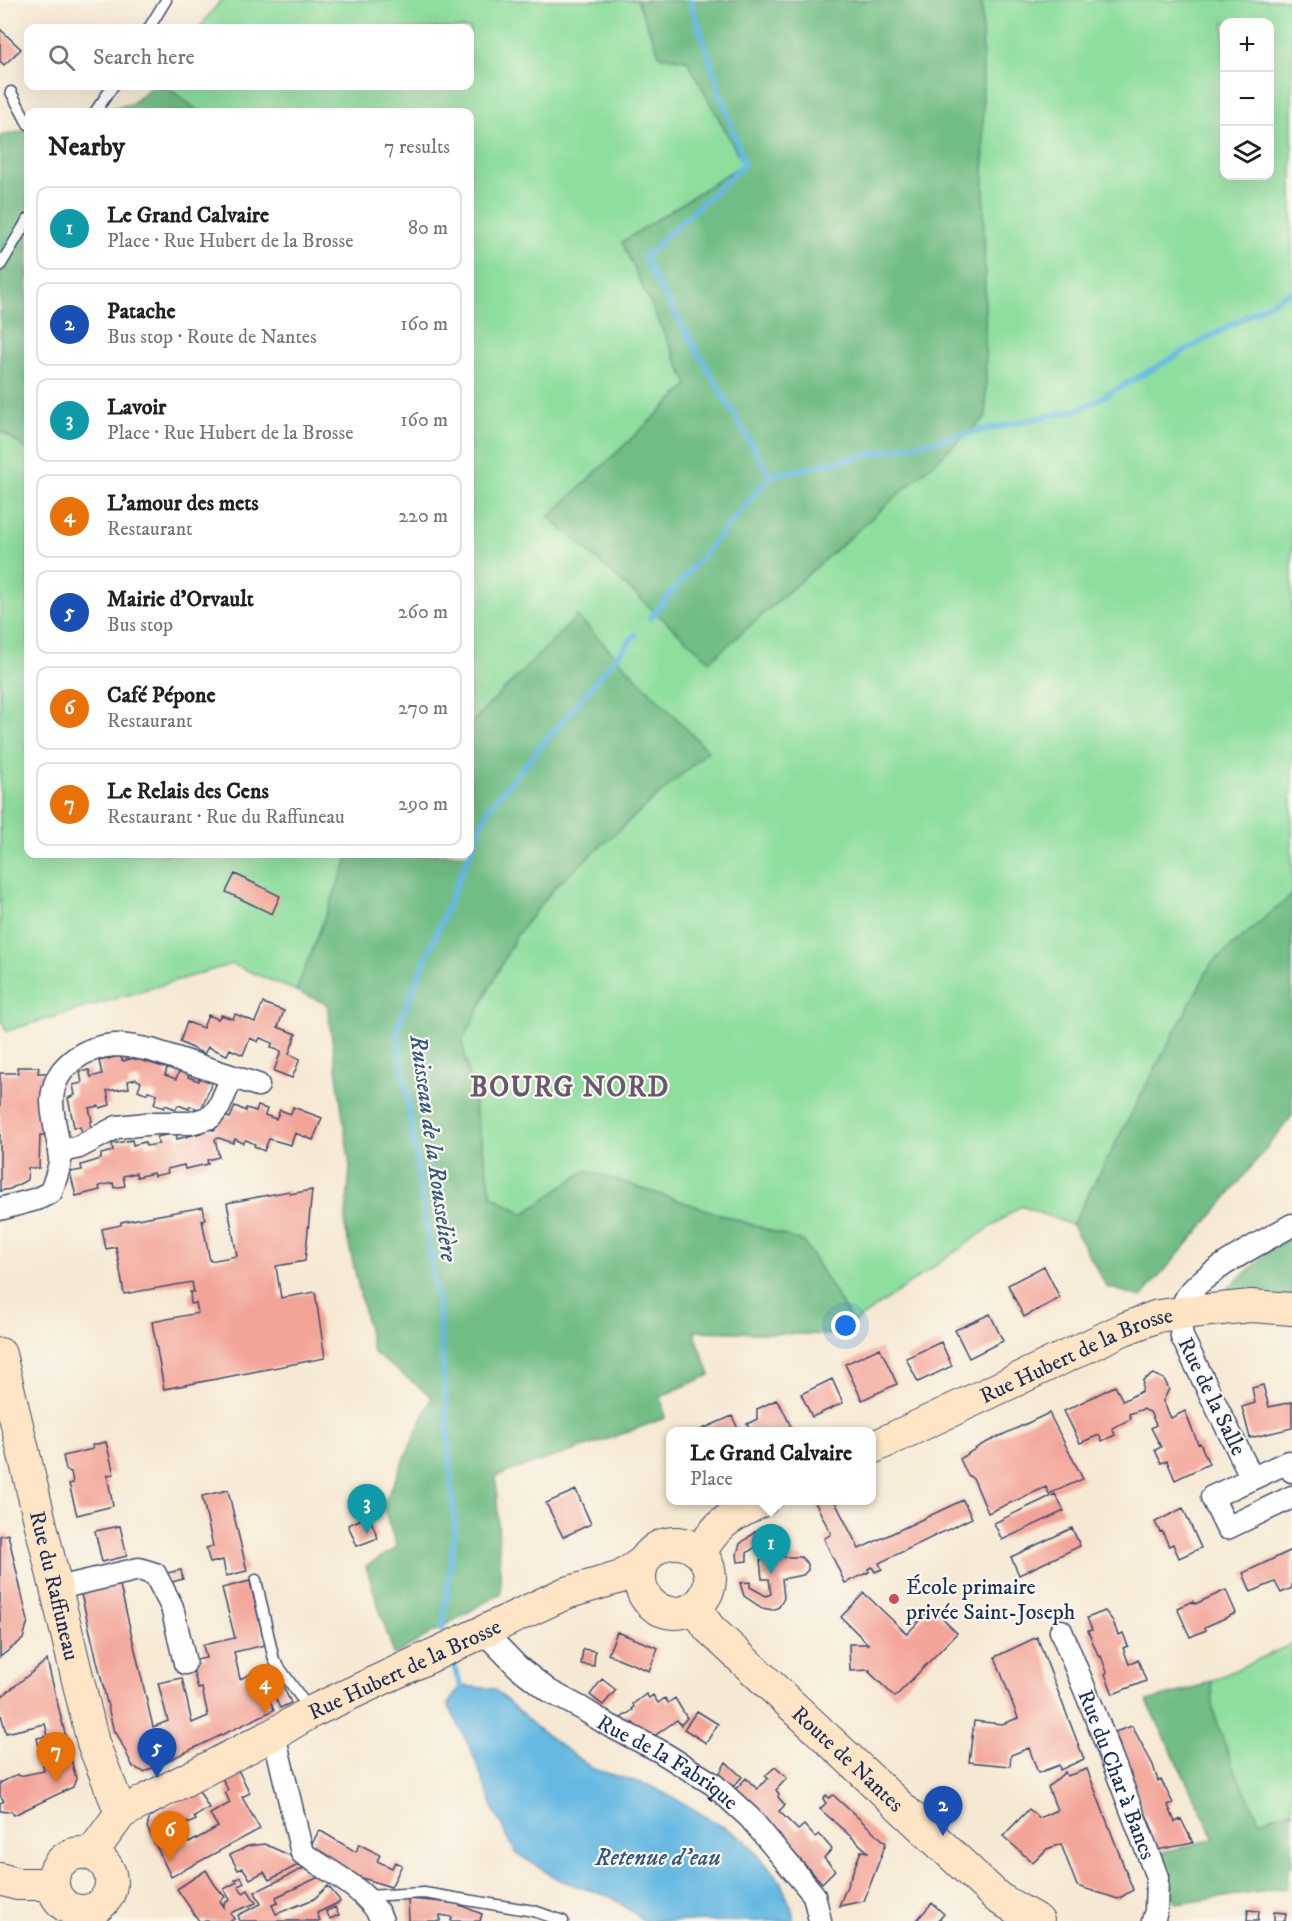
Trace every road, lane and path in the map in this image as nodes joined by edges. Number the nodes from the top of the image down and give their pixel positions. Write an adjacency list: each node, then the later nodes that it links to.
1 (166, 0): 2 (lane)
2 (151, 24)
3 (110, 90): 5 (lane)
4 (11, 92): 6 (lane)
5 (98, 108)
6 (24, 116)
7 (24, 226): 8 (lane)
8 (0, 266)
9 (231, 1077): 10 (street); 11 (street); 11 (street)
10 (258, 1085)
11 (59, 1152): 12 (street)
12 (0, 1209)
13 (1292, 1225): 15 (street)
14 (1292, 1309): 15 (main road, Rue Hubert de la Brosse)
15 (1182, 1313): 17 (main road, Rue Hubert de la Brosse); 19 (street, Rue de la Salle)
16 (0, 1354): 26 (main road, Rue du Raffuneau)
17 (876, 1446)
18 (1292, 1471): 19 (street, Rue de la Salle)
19 (1252, 1478): 20 (street, Rue de la Salle)
20 (1292, 1497)
21 (753, 1505): 22 (main road)
22 (700, 1553): 23 (main road); 28 (main road)
23 (643, 1562): 25 (main road, Rue Hubert de la Brosse); 27 (main road)
24 (256, 1580): 32 (lane)
25 (597, 1586): 27 (main road, Rue Hubert de la Brosse); 30 (main road, Rue Hubert de la Brosse)
26 (57, 1588): 31 (street); 34 (main road, Rue du Raffuneau)
27 (645, 1596): 28 (main road)
28 (695, 1607): 43 (main road, Route de Nantes)
29 (1061, 1632): 44 (street, Rue du Char à Bancs)
30 (474, 1636): 32 (main road, Rue Hubert de la Brosse); 42 (street, Rue de la Fabrique)
31 (185, 1663)
32 (311, 1712): 33 (main road, Rue Hubert de la Brosse)
33 (274, 1734): 34 (main road, Rue Hubert de la Brosse); 38 (street)
34 (121, 1814): 35 (main road)
35 (91, 1854): 37 (main road); 39 (main road)
36 (0, 1880): 37 (main road)
37 (53, 1884): 39 (main road)
38 (365, 1896): 40 (street); 41 (lane)
39 (90, 1916)
40 (382, 1921)
41 (563, 1921)
42 (820, 1921)
43 (1038, 1921)
44 (1153, 1921)

